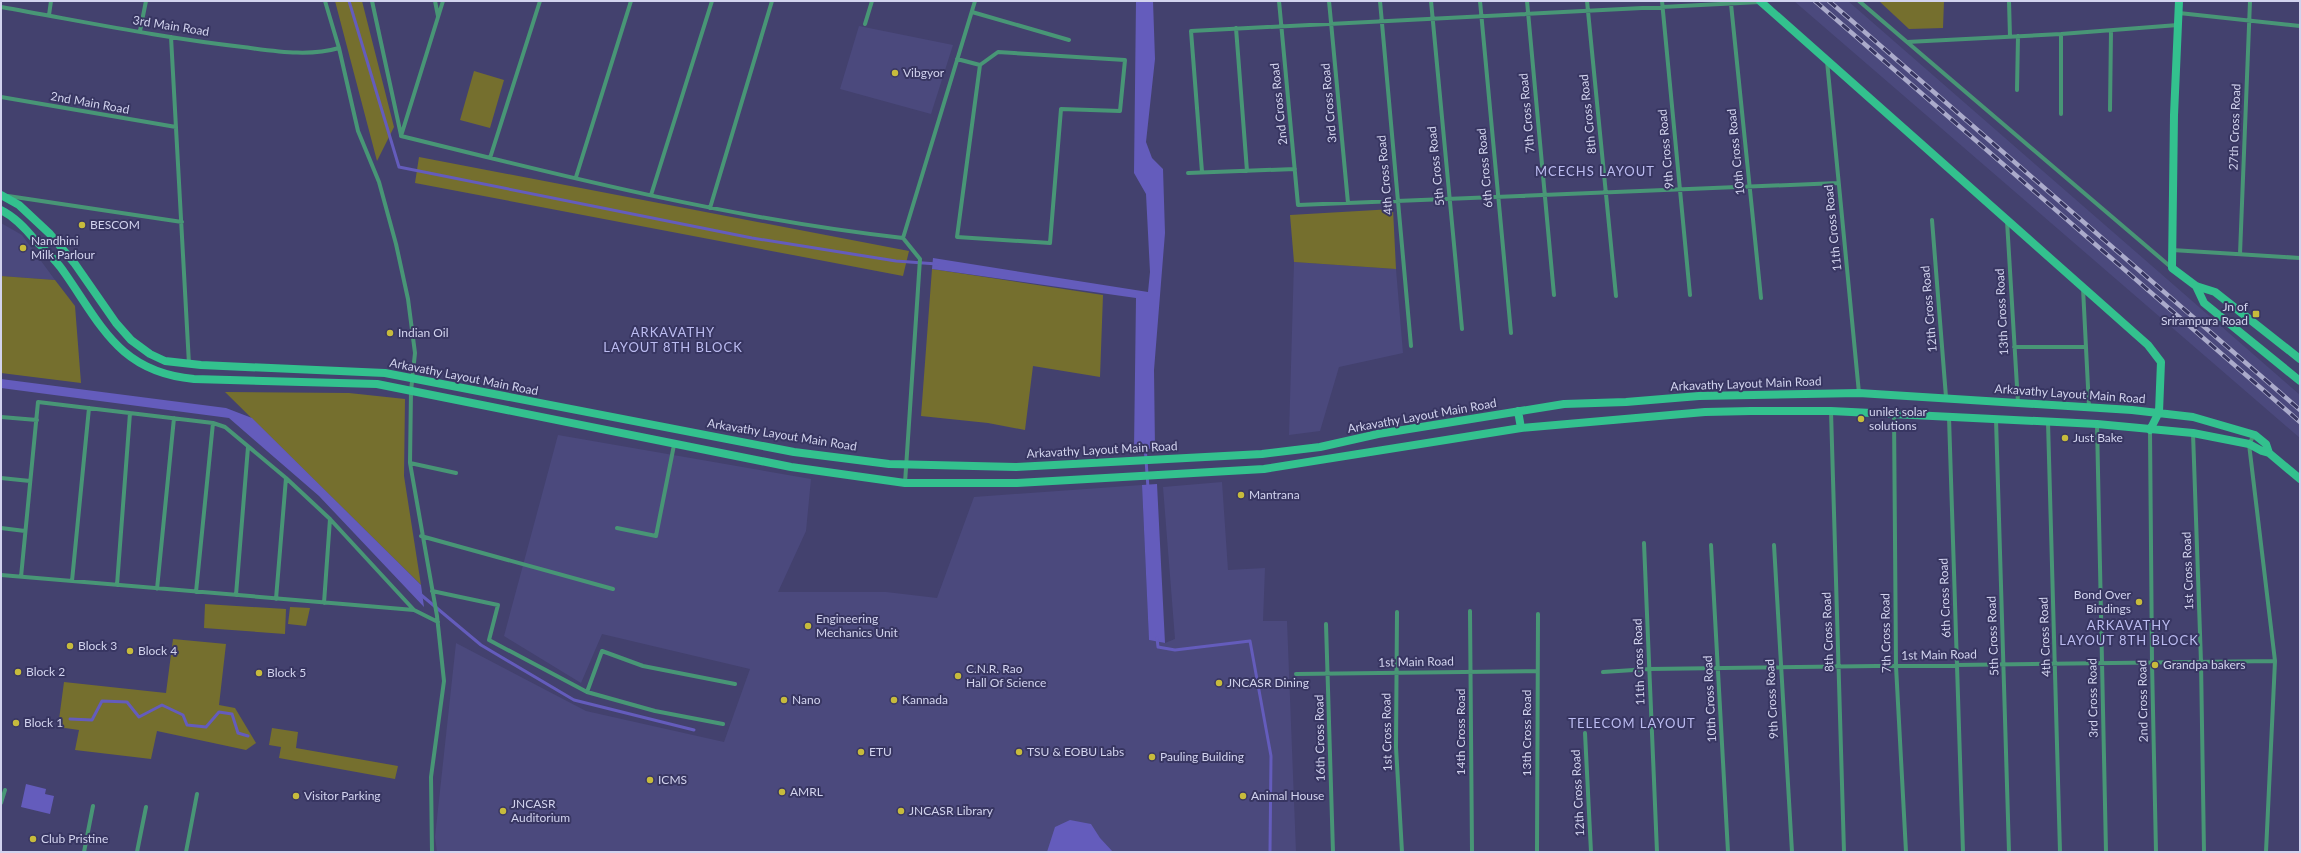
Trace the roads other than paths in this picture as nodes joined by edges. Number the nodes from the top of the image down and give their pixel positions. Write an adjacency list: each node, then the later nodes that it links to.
1 (51, 1): 33 (street)
2 (146, 1): 45 (street)
3 (325, 1): 53 (street)
4 (372, 1): 62 (street)
5 (435, 1): 34 (street)
6 (443, 1): 34 (street)
7 (540, 1): 63 (street)
8 (631, 1): 68 (street)
9 (712, 1): 73 (street)
10 (772, 1): 80 (street)
11 (872, 1): 39 (street)
12 (975, 1): 30 (street)
13 (1279, 1): 42 (street, 2nd Cross Road)
14 (1329, 1): 40 (street, 3rd Cross Road)
15 (1380, 1): 37 (street, 4th Cross Road)
16 (1430, 1): 36 (street, 5th Cross Road)
17 (1480, 1): 35 (street, 6th Cross Road)
18 (1527, 1): 32 (street, 7th Cross Road)
19 (1587, 1): 29 (street, 8th Cross Road)
20 (1662, 1): 28 (street, 9th Cross Road)
21 (1859, 1): 52 (street)
22 (2009, 1): 50 (street)
23 (2179, 1): 31 (main road)
24 (2250, 1): 38 (street, 27th Cross Road)
25 (1761, 2): 26 (street); 55 (main road)
26 (1731, 4): 28 (street); 70 (street, 10th Cross Road)
27 (1, 7): 33 (street, 3rd Main Road)
28 (1662, 7): 29 (street); 71 (street, 9th Cross Road)
29 (1588, 11): 32 (street); 72 (street, 8th Cross Road)
30 (972, 12): 51 (street); 54 (street)
31 (2178, 13): 38 (street); 41 (main road)
32 (1528, 14): 35 (street); 75 (street, 7th Cross Road)
33 (49, 15): 45 (street, 3rd Main Road)
34 (438, 16): 62 (street)
35 (1481, 16): 36 (street); 76 (street, 6th Cross Road)
36 (1432, 19): 37 (street); 77 (street, 5th Cross Road)
37 (1381, 21): 40 (street); 78 (street, 4th Cross Road)
38 (2249, 21): 43 (street); 87 (street, 27th Cross Road)
39 (865, 24)
40 (1332, 24): 42 (street); 79 (street, 3rd Cross Road)
41 (2178, 25): 46 (street); 86 (main road)
42 (1281, 26): 44 (street); 64 (street, 2nd Cross Road)
43 (2300, 26)
44 (1236, 28): 65 (street); 66 (street)
45 (140, 31): 49 (street, 3rd Main Road)
46 (2111, 31): 47 (street); 59 (street)
47 (2061, 34): 48 (street); 60 (street)
48 (2018, 36): 50 (street); 57 (street)
49 (171, 37): 53 (street, 3rd Main Road); 61 (street)
50 (2010, 37): 52 (street)
51 (1069, 40)
52 (1907, 42): 89 (street)
53 (339, 48): 103 (street)
54 (958, 59): 56 (street); 85 (street)
55 (1826, 61): 69 (street, 11th Cross Road); 83 (main road)
56 (980, 65): 56 (street)
57 (2017, 90)
58 (1, 97): 61 (street, 2nd Main Road)
59 (2110, 110)
60 (2061, 114)
61 (176, 128): 84 (street)
62 (402, 136): 63 (street)
63 (490, 158): 68 (street)
64 (1295, 169): 65 (street); 79 (street, 2nd Cross Road)
65 (1246, 171): 66 (street)
66 (1202, 172): 67 (street)
67 (1188, 173)
68 (576, 177): 73 (street)
69 (1838, 182): 70 (street); 106 (street, 11th Cross Road)
70 (1750, 186): 71 (street); 95 (street, 10th Cross Road)
71 (1680, 189): 72 (street); 93 (street, 9th Cross Road)
72 (1606, 192): 75 (street); 94 (street, 8th Cross Road)
73 (651, 194): 80 (street)
74 (1, 195): 84 (street); 102 (main road, Arkavathy Layout Main Road)
75 (1545, 195): 76 (street); 92 (street, 7th Cross Road)
76 (1498, 197): 77 (street); 97 (street, 6th Cross Road)
77 (1450, 199): 78 (street); 96 (street, 5th Cross Road)
78 (1398, 201): 79 (street); 98 (street, 4th Cross Road)
79 (1348, 203)
80 (710, 208): 85 (street)
81 (1, 210): 105 (main road, Arkavathy Layout Main Road)
82 (1932, 220): 107 (street, 12th Cross Road)
83 (2007, 220): 91 (main road); 99 (street, 13th Cross Road)
84 (182, 222): 102 (street)
85 (902, 238): 133 (street)
86 (2172, 250): 87 (street); 89 (main road)
87 (2240, 254): 88 (street)
88 (2300, 258)
89 (2172, 268): 90 (main road)
90 (2196, 286): 101 (main road); 104 (main road)
91 (2083, 288): 100 (street); 113 (main road)
92 (1554, 295)
93 (1690, 295)
94 (1616, 296)
95 (1761, 298)
96 (1462, 329)
97 (1511, 333)
98 (1411, 346)
99 (2014, 347): 100 (street); 108 (street, 13th Cross Road)
100 (2086, 347): 109 (street)
101 (2300, 359)
102 (190, 364): 103 (main road, Arkavathy Layout Main Road)
103 (413, 380): 105 (street); 133 (main road, Arkavathy Layout Main Road)
104 (2300, 381)
105 (411, 391): 129 (main road, Arkavathy Layout Main Road); 132 (street)
106 (1859, 393): 107 (main road, Arkavathy Layout Main Road); 111 (main road, Arkavathy Layout Main Road)
107 (1946, 397): 108 (main road, Arkavathy Layout Main Road)
108 (2018, 403): 109 (main road, Arkavathy Layout Main Road)
109 (2090, 407): 113 (main road, Arkavathy Layout Main Road)
110 (89, 408): 114 (street); 120 (street); 150 (street)
111 (1518, 411): 124 (main road); 133 (main road, Arkavathy Layout Main Road)
112 (1832, 411): 115 (main road, Arkavathy Layout Main Road); 124 (main road, Arkavathy Layout Main Road); 173 (street, 8th Cross Road)
113 (2159, 412): 125 (main road); 127 (main road, Arkavathy Layout Main Road)
114 (130, 413): 118 (street); 151 (street)
115 (1894, 414): 116 (main road, Arkavathy Layout Main Road); 172 (street, 7th Cross Road)
116 (1949, 416): 119 (main road, Arkavathy Layout Main Road); 171 (street, 6th Cross Road)
117 (1, 417): 120 (street)
118 (174, 418): 122 (street); 153 (street)
119 (1996, 418): 121 (main road, Arkavathy Layout Main Road); 168 (street, 5th Cross Road)
120 (37, 420): 138 (street)
121 (2048, 422): 123 (main road, Arkavathy Layout Main Road); 169 (street, 4th Cross Road)
122 (213, 423): 130 (street); 154 (street)
123 (2097, 424): 125 (main road, Arkavathy Layout Main Road); 170 (street, 3rd Cross Road)
124 (1521, 428): 139 (main road, Arkavathy Layout Main Road)
125 (2150, 430): 126 (main road, Arkavathy Layout Main Road); 167 (street, 2nd Cross Road)
126 (2194, 433): 128 (main road, Arkavathy Layout Main Road); 166 (street, 1st Cross Road)
127 (2255, 435): 128 (street); 131 (main road, Arkavathy Layout Main Road)
128 (2249, 444): 131 (main road, Arkavathy Layout Main Road); 165 (street)
129 (674, 445): 139 (main road, Arkavathy Layout Main Road); 142 (street)
130 (248, 446): 136 (street); 156 (street)
131 (2269, 452): 137 (main road, Arkavathy Layout Main Road)
132 (410, 463): 134 (street); 144 (street)
133 (905, 464): 139 (street)
134 (456, 473)
135 (1, 478): 138 (street)
136 (286, 478): 140 (street); 157 (street)
137 (2300, 480)
138 (30, 481): 143 (street)
139 (905, 483)
140 (330, 519): 158 (street); 159 (street)
141 (1, 528): 143 (street)
142 (617, 528)
143 (26, 530): 149 (street)
144 (421, 536): 152 (street); 155 (street)
145 (1644, 543): 176 (street, 11th Cross Road)
146 (1711, 545): 174 (street, 10th Cross Road)
147 (1774, 545): 175 (street, 9th Cross Road)
148 (1, 575): 149 (street)
149 (21, 577): 150 (street)
150 (72, 581): 151 (street)
151 (117, 585): 153 (street)
152 (613, 588)
153 (157, 589): 154 (street)
154 (196, 592): 156 (street)
155 (432, 593): 163 (street); 184 (street)
156 (236, 595): 157 (street)
157 (276, 599): 158 (street)
158 (324, 603): 159 (street)
159 (414, 610): 163 (street)
160 (1470, 611): 179 (street, 14th Cross Road)
161 (1398, 612): 178 (street, 1st Cross Road)
162 (1538, 614): 177 (street, 13th Cross Road)
163 (438, 622): 195 (street)
164 (1326, 624): 181 (street, 16th Cross Road)
165 (2275, 661): 166 (street, 1st Main Road); 212 (street)
166 (2201, 662): 167 (street, 1st Main Road); 211 (street, 1st Cross Road)
167 (2152, 663): 170 (street, 1st Main Road); 210 (street, 2nd Cross Road)
168 (2004, 664): 169 (street, 1st Main Road); 171 (street, 1st Main Road); 207 (street, 5th Cross Road)
169 (2056, 664): 170 (street, 1st Main Road); 208 (street, 4th Cross Road)
170 (2102, 664): 209 (street, 3rd Cross Road)
171 (1957, 665): 172 (street, 1st Main Road); 206 (street, 6th Cross Road)
172 (1896, 666): 173 (street, 1st Main Road); 205 (street, 7th Cross Road)
173 (1839, 667): 175 (street, 1st Main Road); 204 (street, 8th Cross Road)
174 (1718, 668): 175 (street, 1st Main Road); 176 (street, 1st Main Road); 202 (street, 10th Cross Road)
175 (1780, 668): 203 (street, 9th Cross Road)
176 (1649, 669): 180 (street, 1st Main Road); 201 (street, 11th Cross Road)
177 (1538, 671): 179 (street, 1st Main Road); 199 (street, 13th Cross Road)
178 (1397, 672): 179 (street, 1st Main Road); 181 (street, 1st Main Road); 197 (street, 1st Cross Road)
179 (1471, 672): 198 (street, 14th Cross Road)
180 (1603, 672)
181 (1328, 673): 182 (street, 1st Main Road); 196 (street, 16th Cross Road)
182 (1296, 674)
183 (735, 684): 184 (street)
184 (587, 692): 185 (street)
185 (723, 724)
186 (1585, 733): 200 (street, 12th Cross Road)
187 (5, 790): 189 (street)
188 (197, 794): 194 (street)
189 (1, 803)
190 (93, 806): 192 (street)
191 (146, 807): 193 (street)
192 (84, 852)
193 (137, 852)
194 (186, 852)
195 (432, 852)
196 (1333, 852)
197 (1402, 852)
198 (1472, 852)
199 (1537, 852)
200 (1592, 852)
201 (1657, 852)
202 (1728, 852)
203 (1792, 852)
204 (1844, 852)
205 (1906, 852)
206 (1963, 852)
207 (2009, 852)
208 (2060, 852)
209 (2106, 852)
210 (2156, 852)
211 (2204, 852)
212 (2266, 852)

